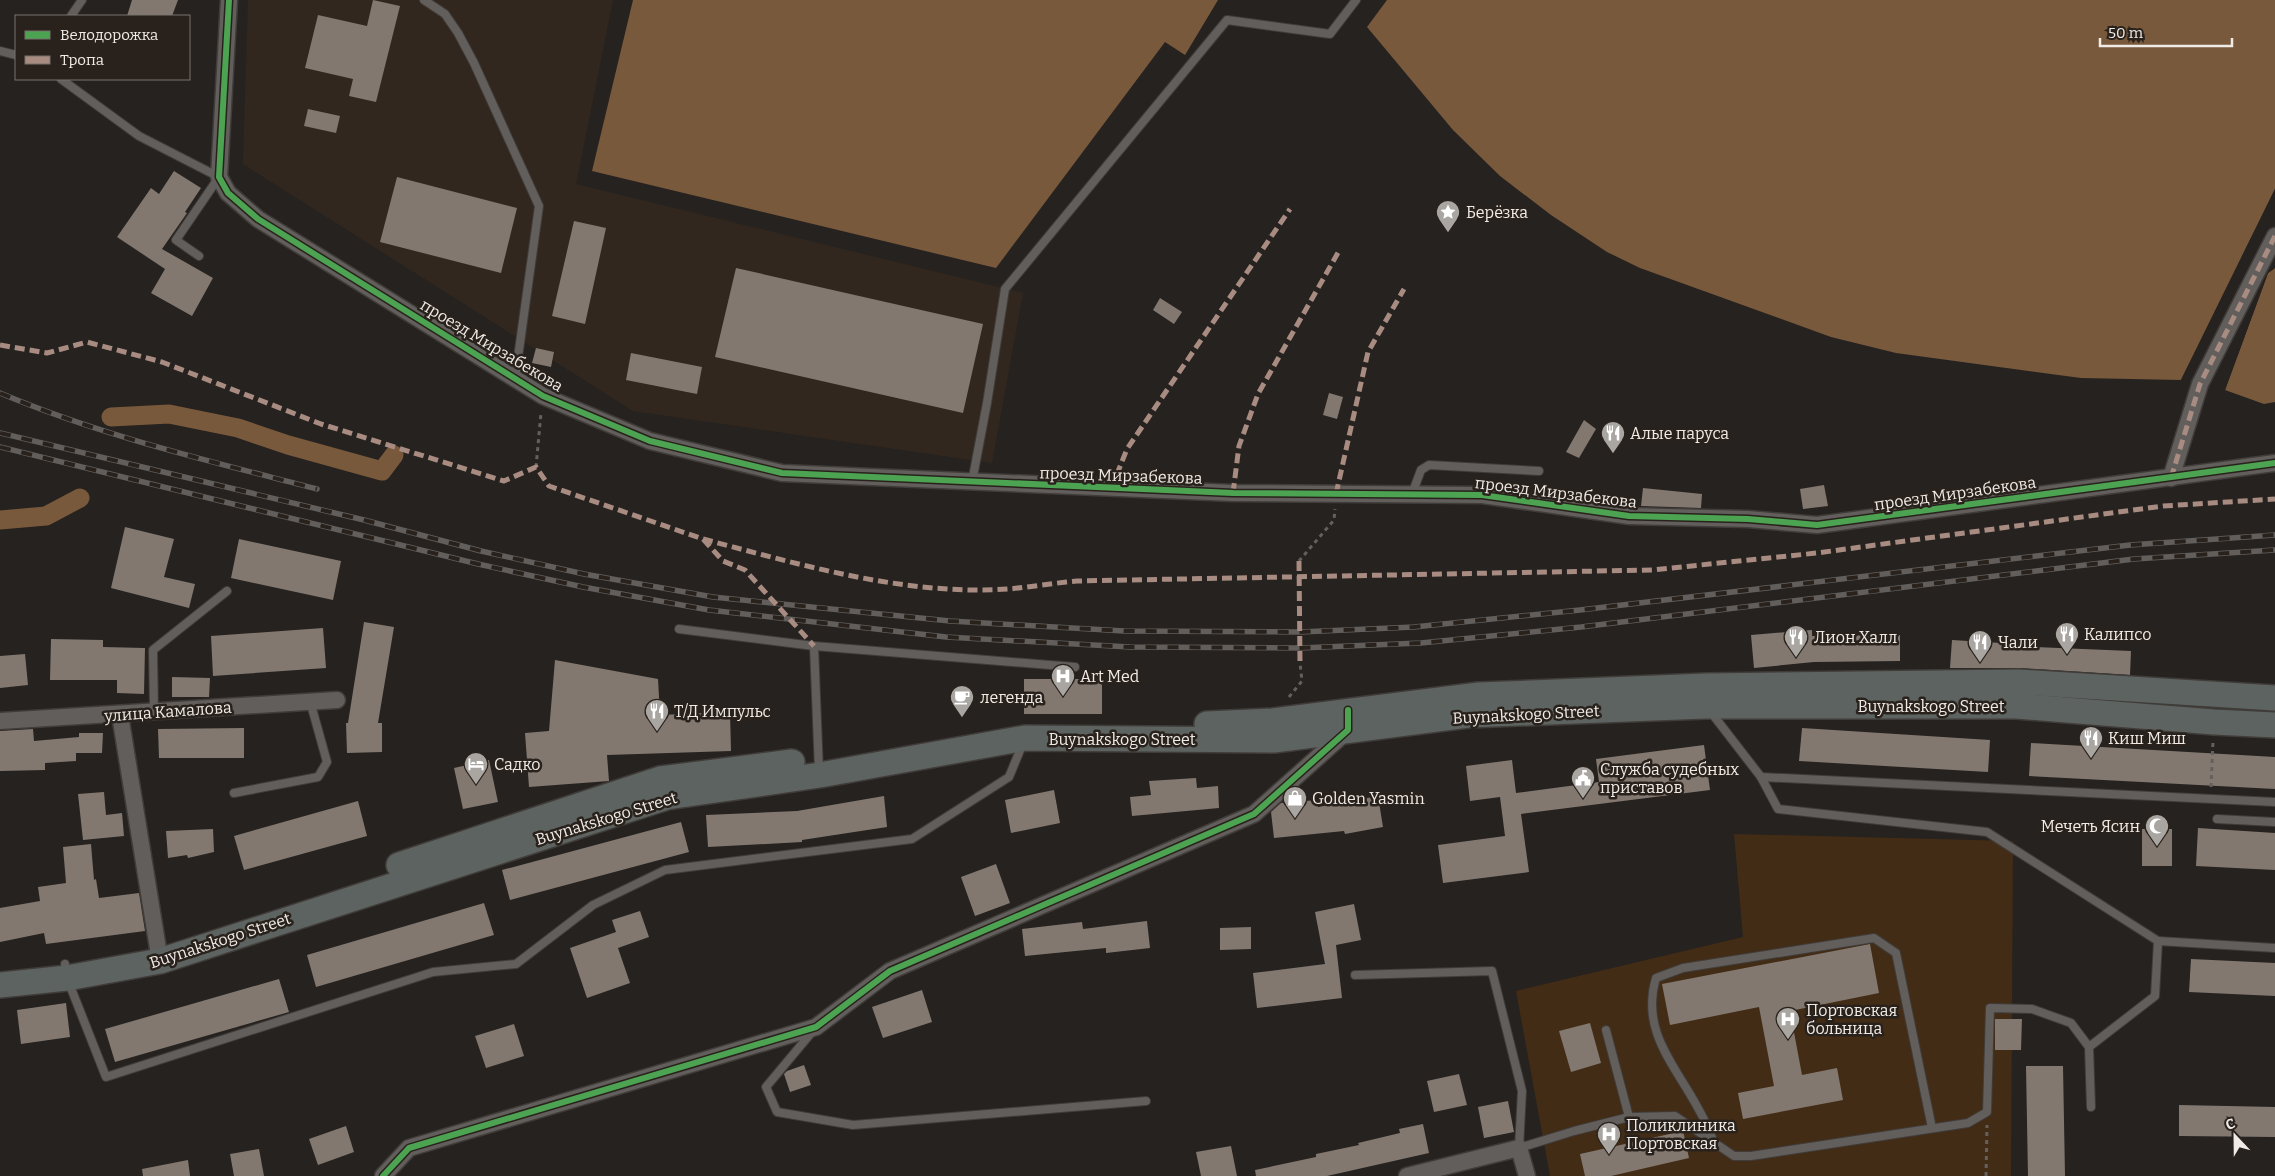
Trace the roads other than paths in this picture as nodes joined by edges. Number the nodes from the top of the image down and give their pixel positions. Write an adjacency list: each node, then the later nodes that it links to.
1 (82, 0): 5 (lane)
2 (229, 0): 9 (street)
3 (424, 0): 12 (lane)
4 (1356, 0): 16 (lane)
5 (72, 15)
6 (0, 51): 7 (lane)
7 (15, 55)
8 (63, 80): 9 (lane)
9 (219, 177): 11 (lane); 12 (street, проезд Мирзабекова)
10 (2275, 236): 15 (street)
11 (200, 256)
12 (516, 379): 16 (street, проезд Мирзабекова)
13 (2275, 463): 15 (street, проезд Мирзабекова)
14 (1539, 471): 17 (lane)
15 (2171, 478): 17 (street, проезд Мирзабекова)
16 (972, 482): 17 (street, проезд Мирзабекова)
17 (1412, 494)
18 (227, 591): 26 (lane)
19 (679, 629): 20 (lane)
20 (814, 646): 21 (lane); 32 (lane)
21 (1075, 667)
22 (1706, 696): 23 (main road, Buynakskogo Street); 28 (main road, Buynakskogo Street); 30 (main road, Buynakskogo Street); 33 (lane)
23 (2275, 698)
24 (336, 700): 25 (street, улица Камалова)
25 (310, 701): 26 (street, улица Камалова); 34 (lane)
26 (154, 712): 27 (street, улица Камалова)
27 (120, 715): 29 (street, улица Камалова); 40 (street)
28 (1348, 720): 31 (main road, Buynakskogo Street); 45 (street)
29 (0, 722)
30 (2275, 724)
31 (1026, 736): 32 (main road, Buynakskogo Street); 42 (lane)
32 (819, 767): 40 (main road, Buynakskogo Street)
33 (1761, 777): 35 (lane); 38 (lane)
34 (234, 793)
35 (2275, 802)
36 (2217, 819): 37 (lane)
37 (2275, 822)
38 (2158, 941): 39 (lane); 47 (lane)
39 (2275, 948)
40 (158, 953): 42 (main road, Buynakskogo Street)
41 (0, 970): 42 (main road, Buynakskogo Street)
42 (66, 971): 44 (main road, Buynakskogo Street)
43 (1355, 975): 53 (lane)
44 (0, 985)
45 (816, 1027): 48 (lane); 54 (street)
46 (1606, 1030): 50 (lane)
47 (2089, 1046): 49 (lane); 51 (lane)
48 (1146, 1100)
49 (2091, 1108)
50 (1629, 1117): 52 (lane); 53 (lane)
51 (1932, 1128): 52 (lane); 52 (lane)
52 (1715, 1144)
53 (1519, 1148): 55 (street); 56 (street)
54 (383, 1176)
55 (1407, 1176)
56 (1527, 1176)

